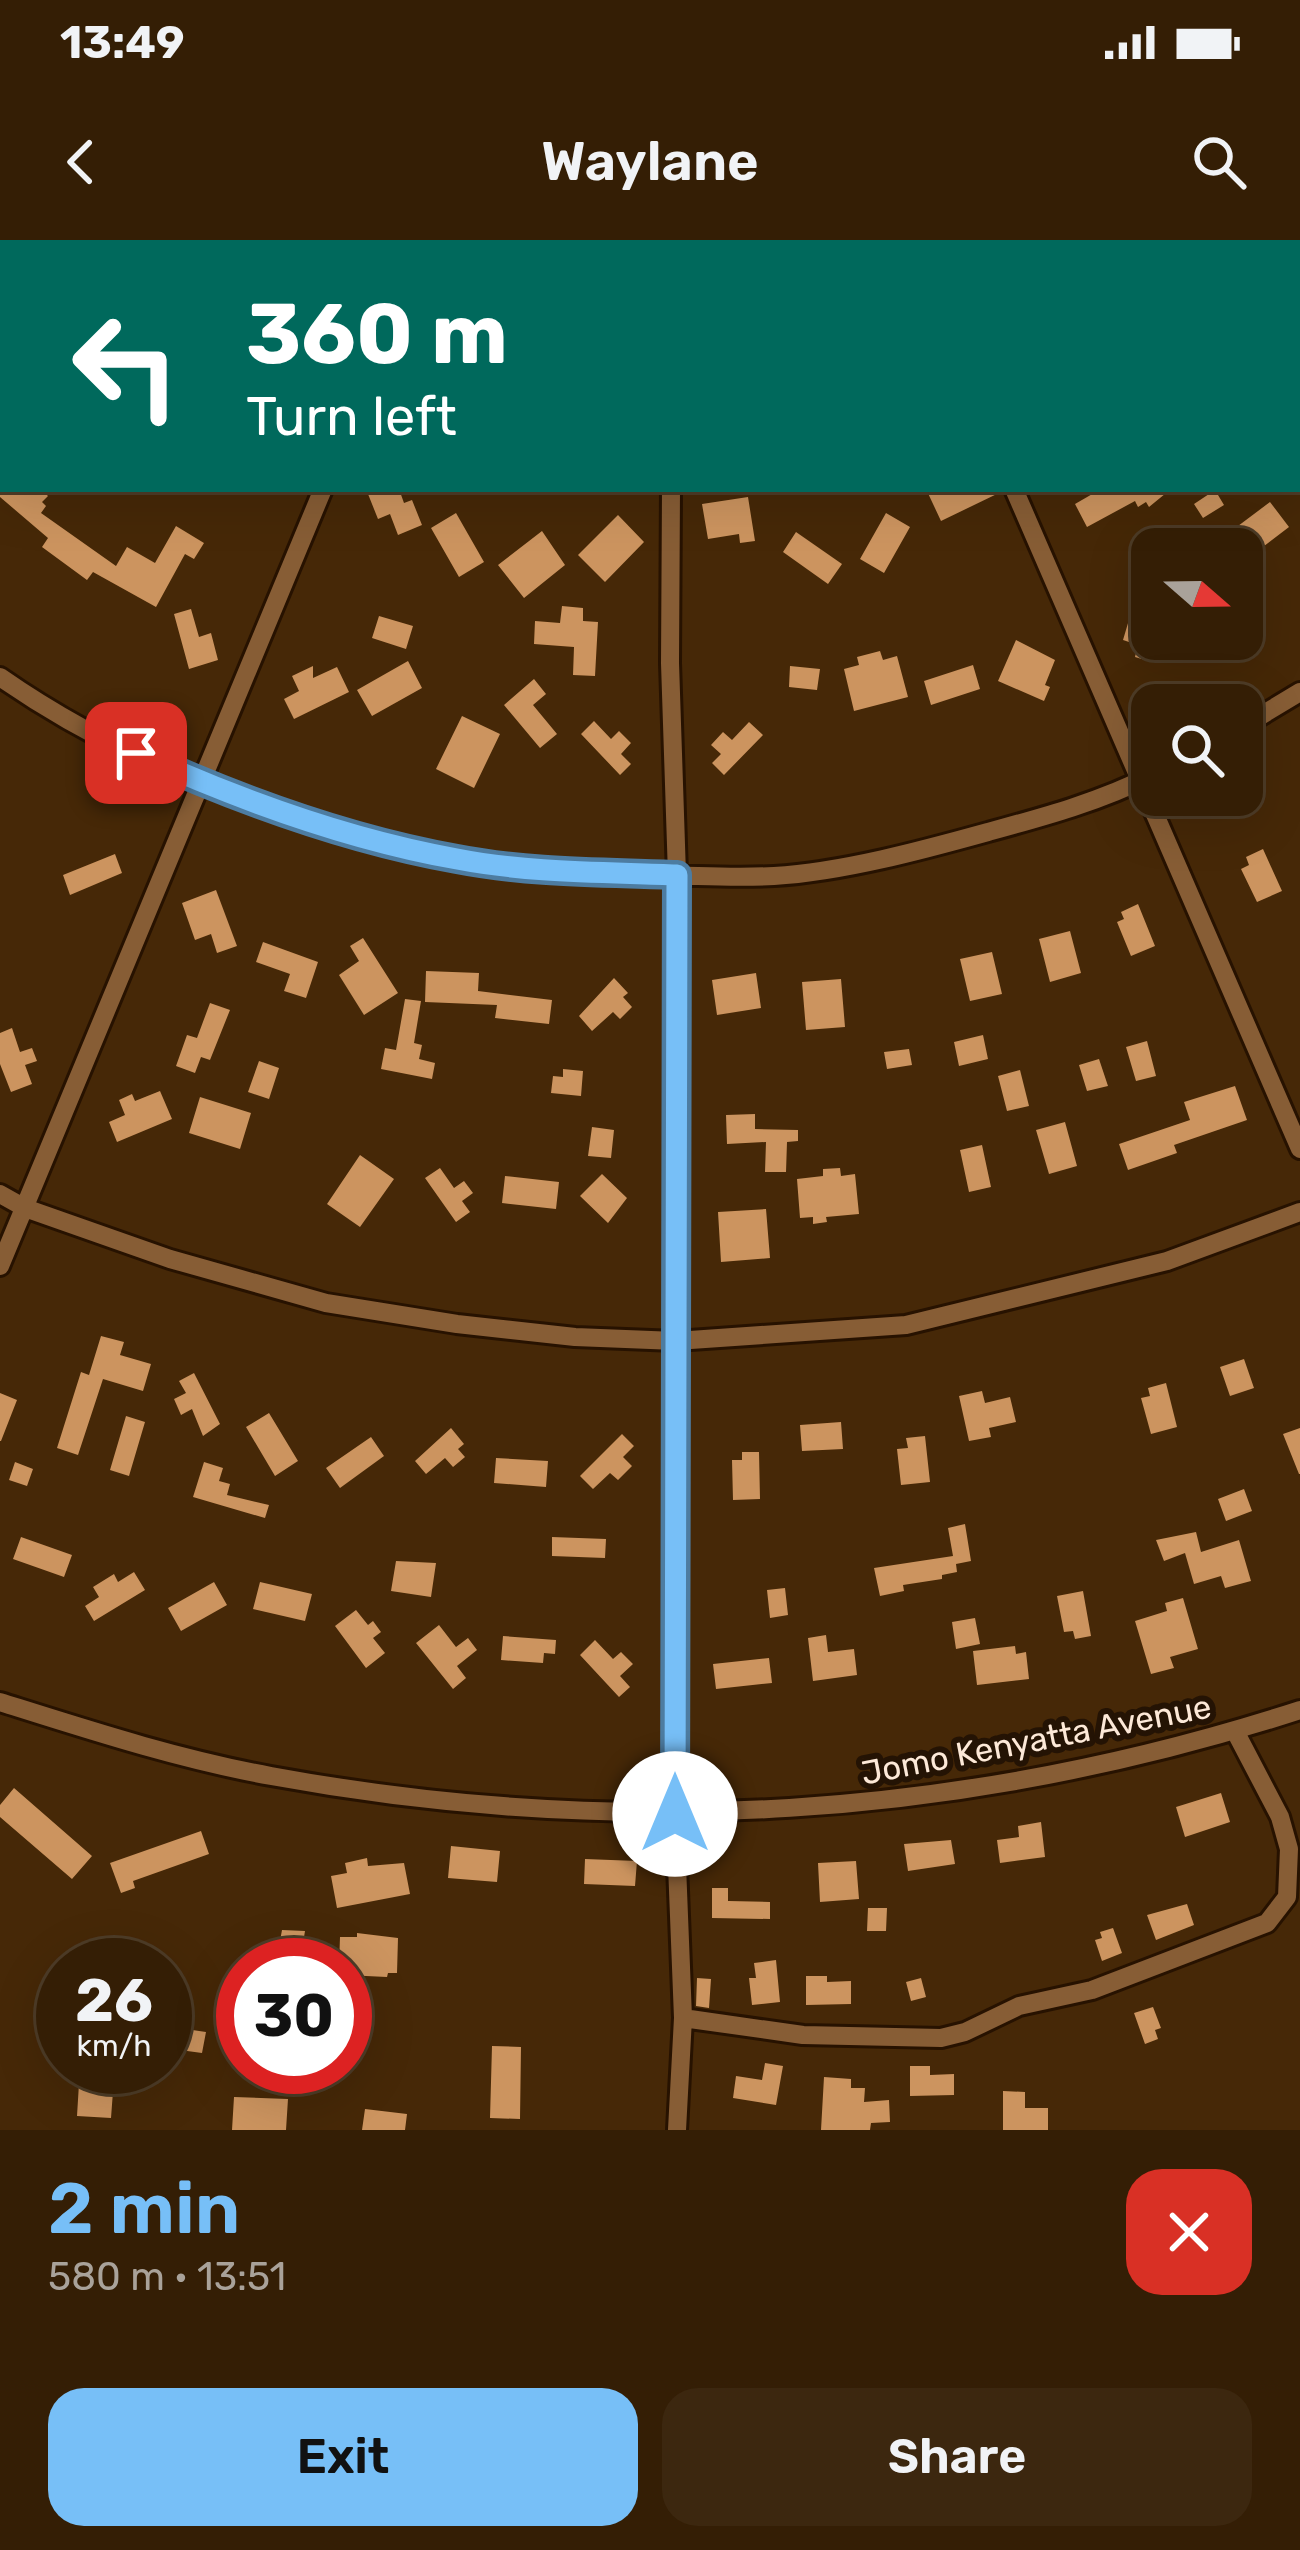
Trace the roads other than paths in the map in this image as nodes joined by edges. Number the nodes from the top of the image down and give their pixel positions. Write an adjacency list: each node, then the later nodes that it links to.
1 (322, 492): 8 (street)
2 (670, 492): 11 (street)
3 (1015, 492): 7 (street)
4 (0, 677): 8 (street)
5 (1300, 692): 6 (street)
6 (1263, 714)
7 (1131, 745)
8 (203, 783): 11 (street); 14 (street)
9 (1131, 784): 11 (street)
10 (1162, 816): 12 (street)
11 (677, 875): 17 (street)
12 (1300, 1149)
13 (0, 1194): 14 (street)
14 (25, 1208): 16 (street); 17 (street)
15 (1300, 1212): 17 (street)
16 (0, 1266)
17 (676, 1341): 21 (street)
18 (0, 1702): 21 (street, Jomo Kenyatta Avenue)
19 (1300, 1710): 20 (street, Jomo Kenyatta Avenue)
20 (1234, 1731): 21 (street, Jomo Kenyatta Avenue); 22 (street)
21 (675, 1814): 22 (street)
22 (683, 2018): 23 (street)
23 (677, 2130)

